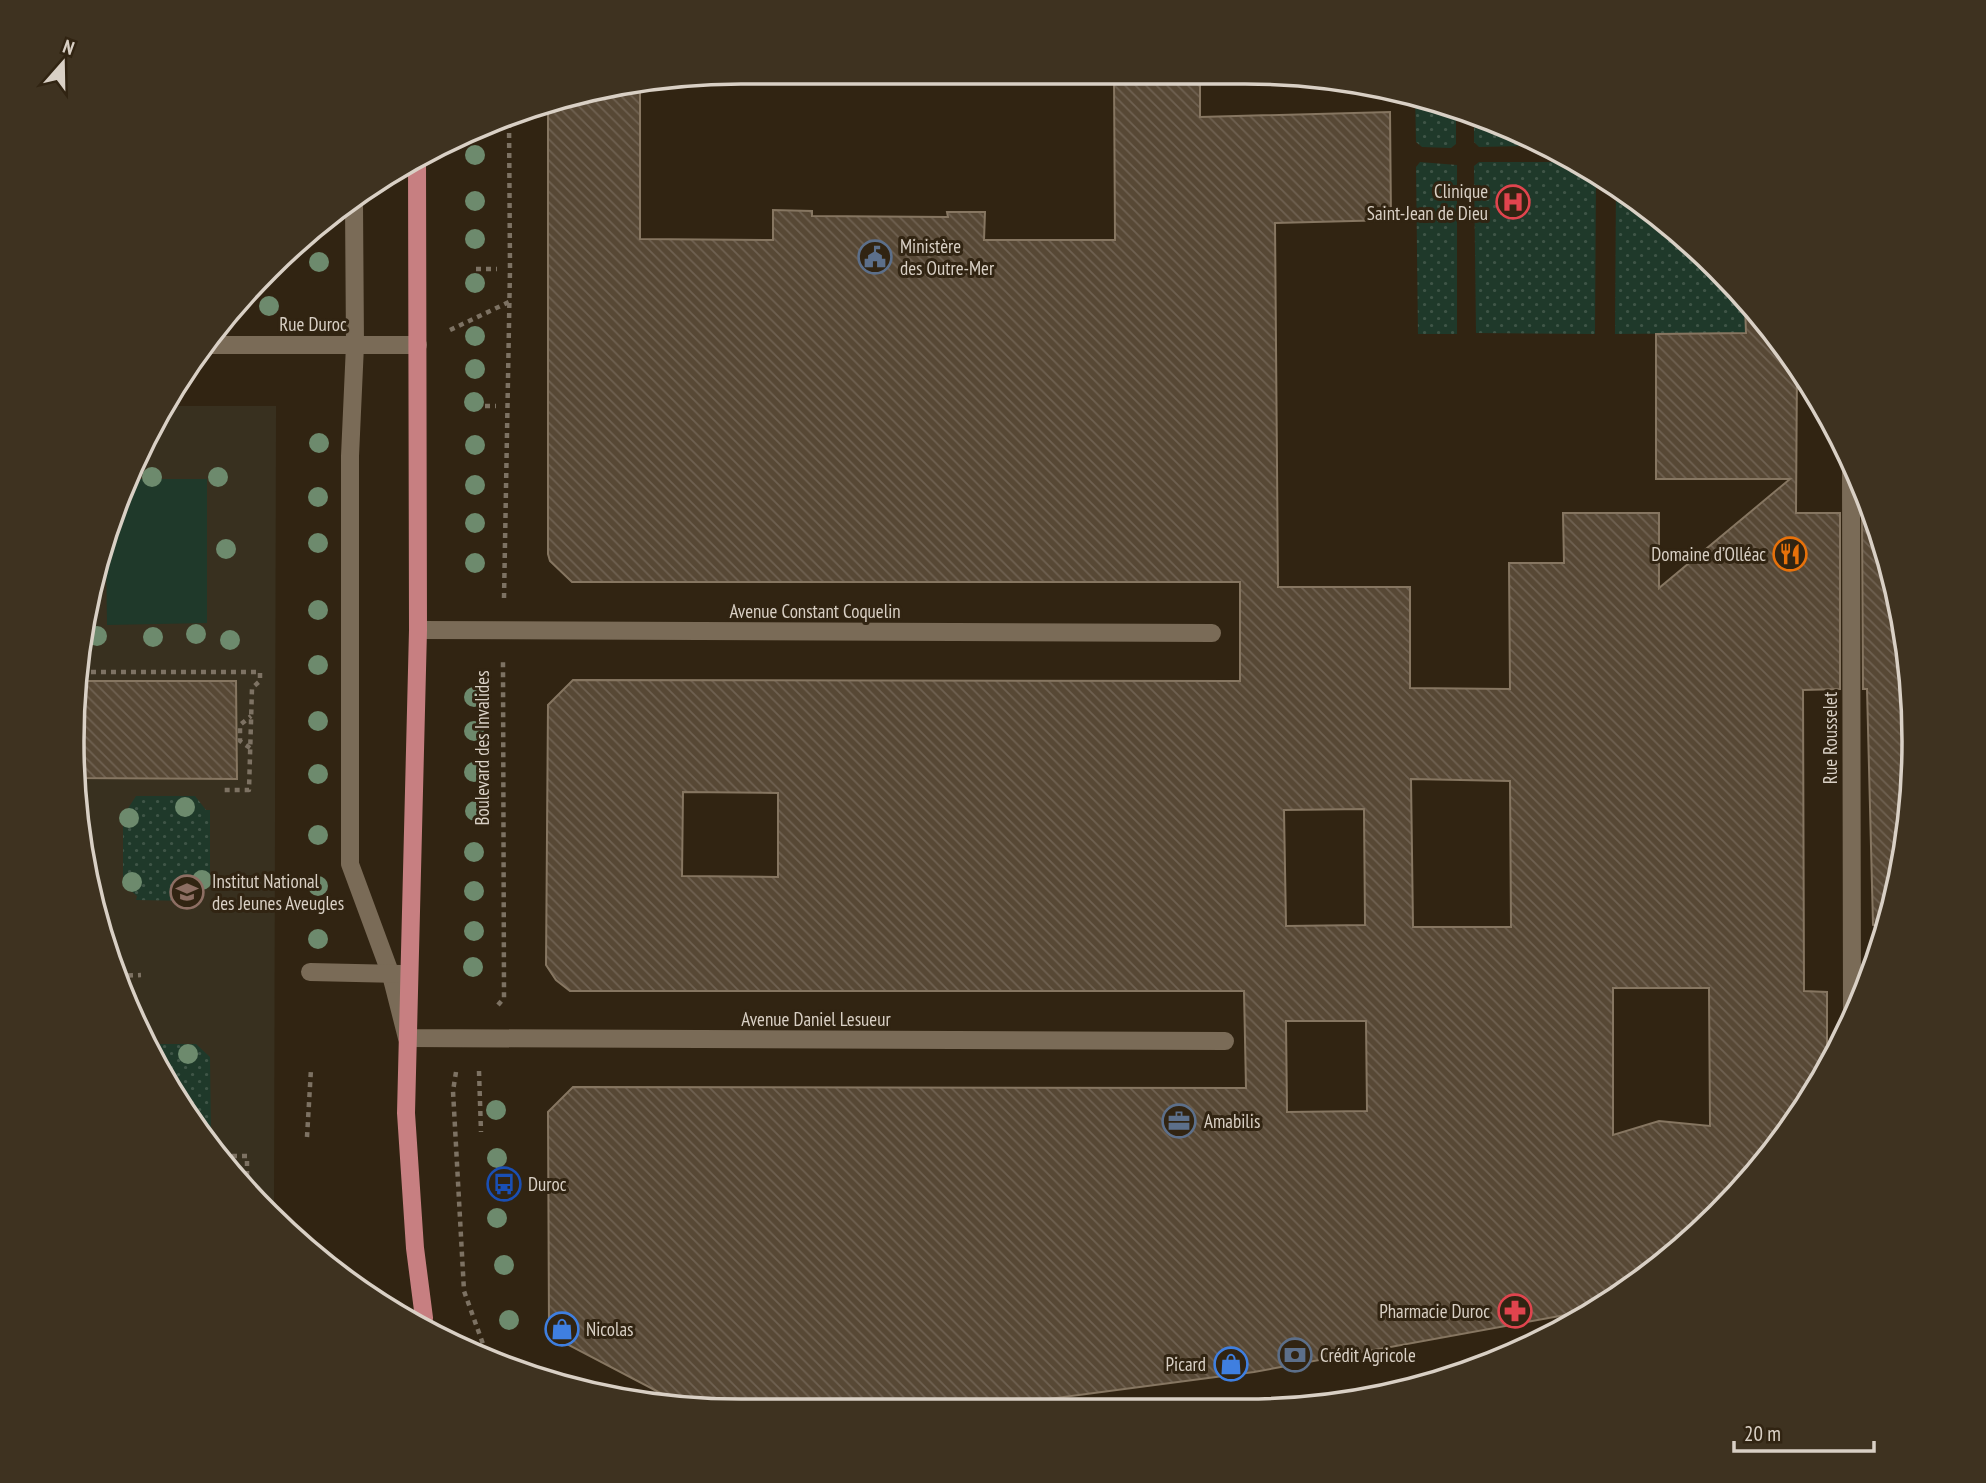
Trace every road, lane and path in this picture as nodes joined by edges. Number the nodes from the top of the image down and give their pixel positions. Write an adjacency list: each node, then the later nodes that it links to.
1 (509, 127): 6 (path, Boulevard des Invalides)
2 (417, 170): 9 (main road)
3 (354, 211): 8 (street)
4 (476, 269): 5 (path)
5 (497, 269)
6 (509, 302): 9 (path); 14 (path, Boulevard des Invalides)
7 (217, 345): 8 (street, Rue Duroc)
8 (355, 345): 9 (street, Rue Duroc); 21 (street)
9 (418, 345): 13 (main road)
10 (475, 406): 11 (path)
11 (496, 406)
12 (1851, 488): 24 (street, Rue Rousselet)
13 (418, 630): 14 (street, Avenue Constant Coquelin); 21 (main road)
14 (503, 631): 15 (street, Avenue Constant Coquelin); 26 (path, Boulevard des Invalides)
15 (1212, 633)
16 (88, 672): 17 (path)
17 (251, 716): 18 (path); 18 (path)
18 (250, 749): 19 (path)
19 (224, 790)
20 (310, 972): 21 (street)
21 (400, 974): 25 (main road)
22 (141, 975): 23 (path)
23 (127, 976)
24 (1852, 993)
25 (407, 1038): 26 (street, Avenue Daniel Lesueur); 34 (main road)
26 (475, 1038): 27 (street, Avenue Daniel Lesueur); 35 (path, Boulevard des Invalides)
27 (1225, 1041)
28 (478, 1060): 30 (path)
29 (311, 1069): 31 (path)
30 (481, 1132)
31 (307, 1137)
32 (231, 1156): 33 (path)
33 (247, 1175)
34 (422, 1316)
35 (484, 1346)

